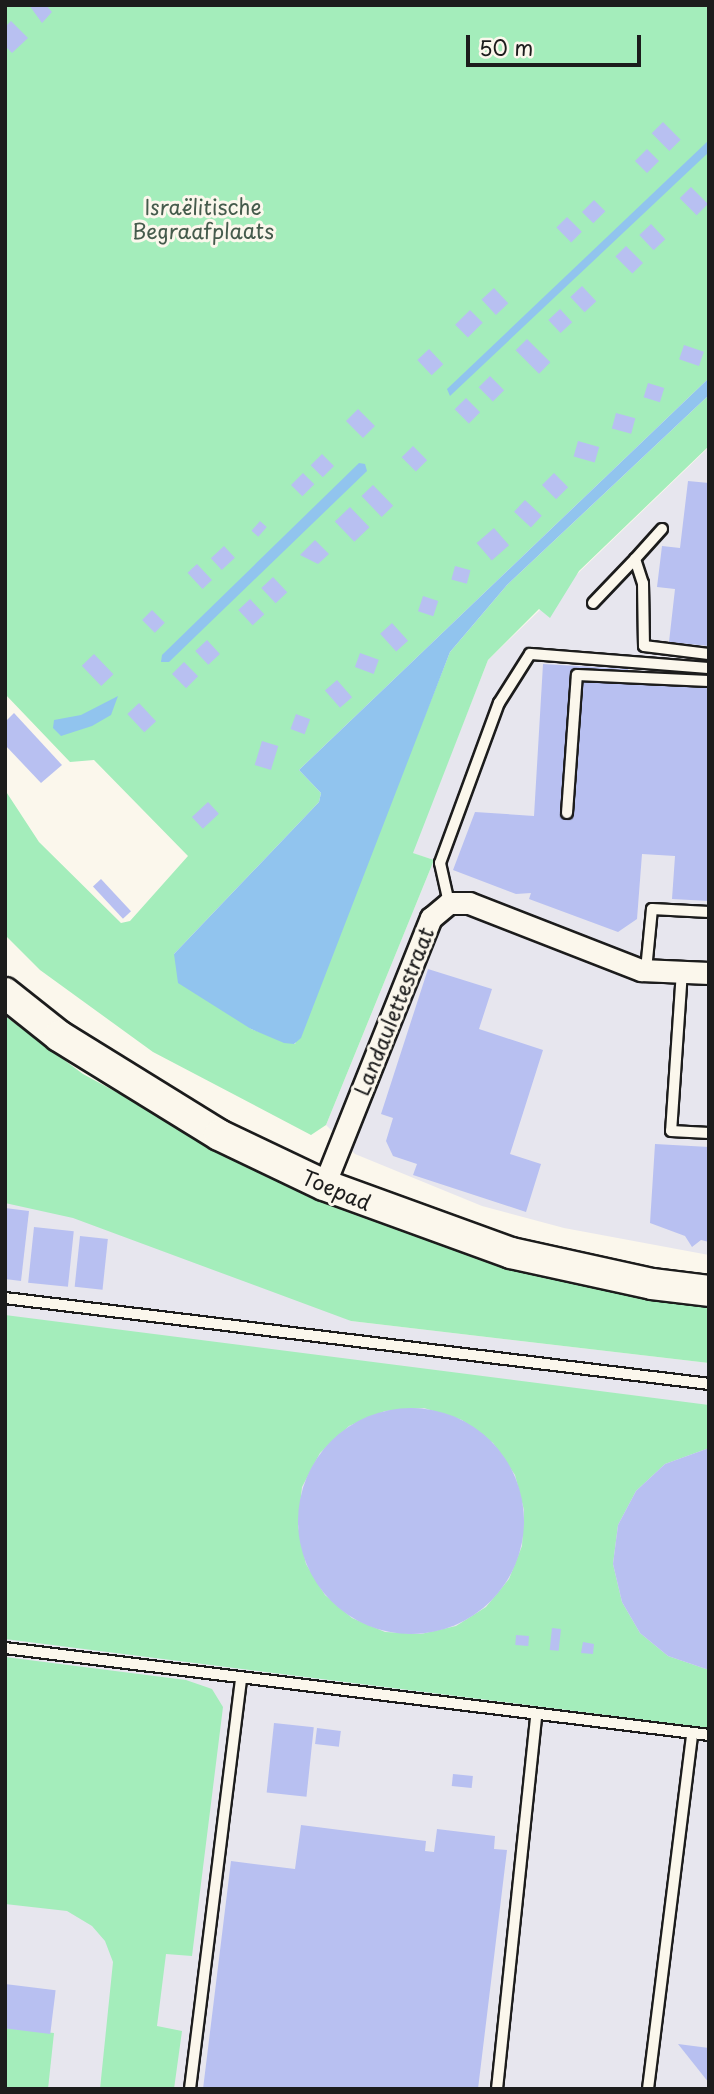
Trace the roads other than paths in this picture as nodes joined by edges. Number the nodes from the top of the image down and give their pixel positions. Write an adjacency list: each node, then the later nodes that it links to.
1 (662, 529): 2 (lane)
2 (635, 559): 3 (lane); 4 (lane)
3 (593, 603)
4 (709, 654)
5 (709, 668): 8 (lane)
6 (709, 681): 7 (lane)
7 (568, 813)
8 (449, 903): 10 (street, Landaulettestraat); 15 (street, Landaulettestraat)
9 (709, 912): 10 (lane)
10 (646, 970): 11 (street, Landaulettestraat)
11 (682, 971): 12 (street, Landaulettestraat); 14 (lane)
12 (709, 973)
13 (5, 993): 15 (street, Toepad)
14 (709, 1133)
15 (324, 1185): 16 (street, Toepad)
16 (709, 1292)
17 (5, 1298): 18 (lane)
18 (709, 1384)
19 (5, 1648): 20 (lane)
20 (241, 1678): 21 (lane); 24 (lane)
21 (536, 1715): 22 (lane); 25 (lane)
22 (692, 1734): 23 (lane); 26 (lane)
23 (709, 1735)
24 (190, 2089)
25 (497, 2089)
26 (648, 2089)

